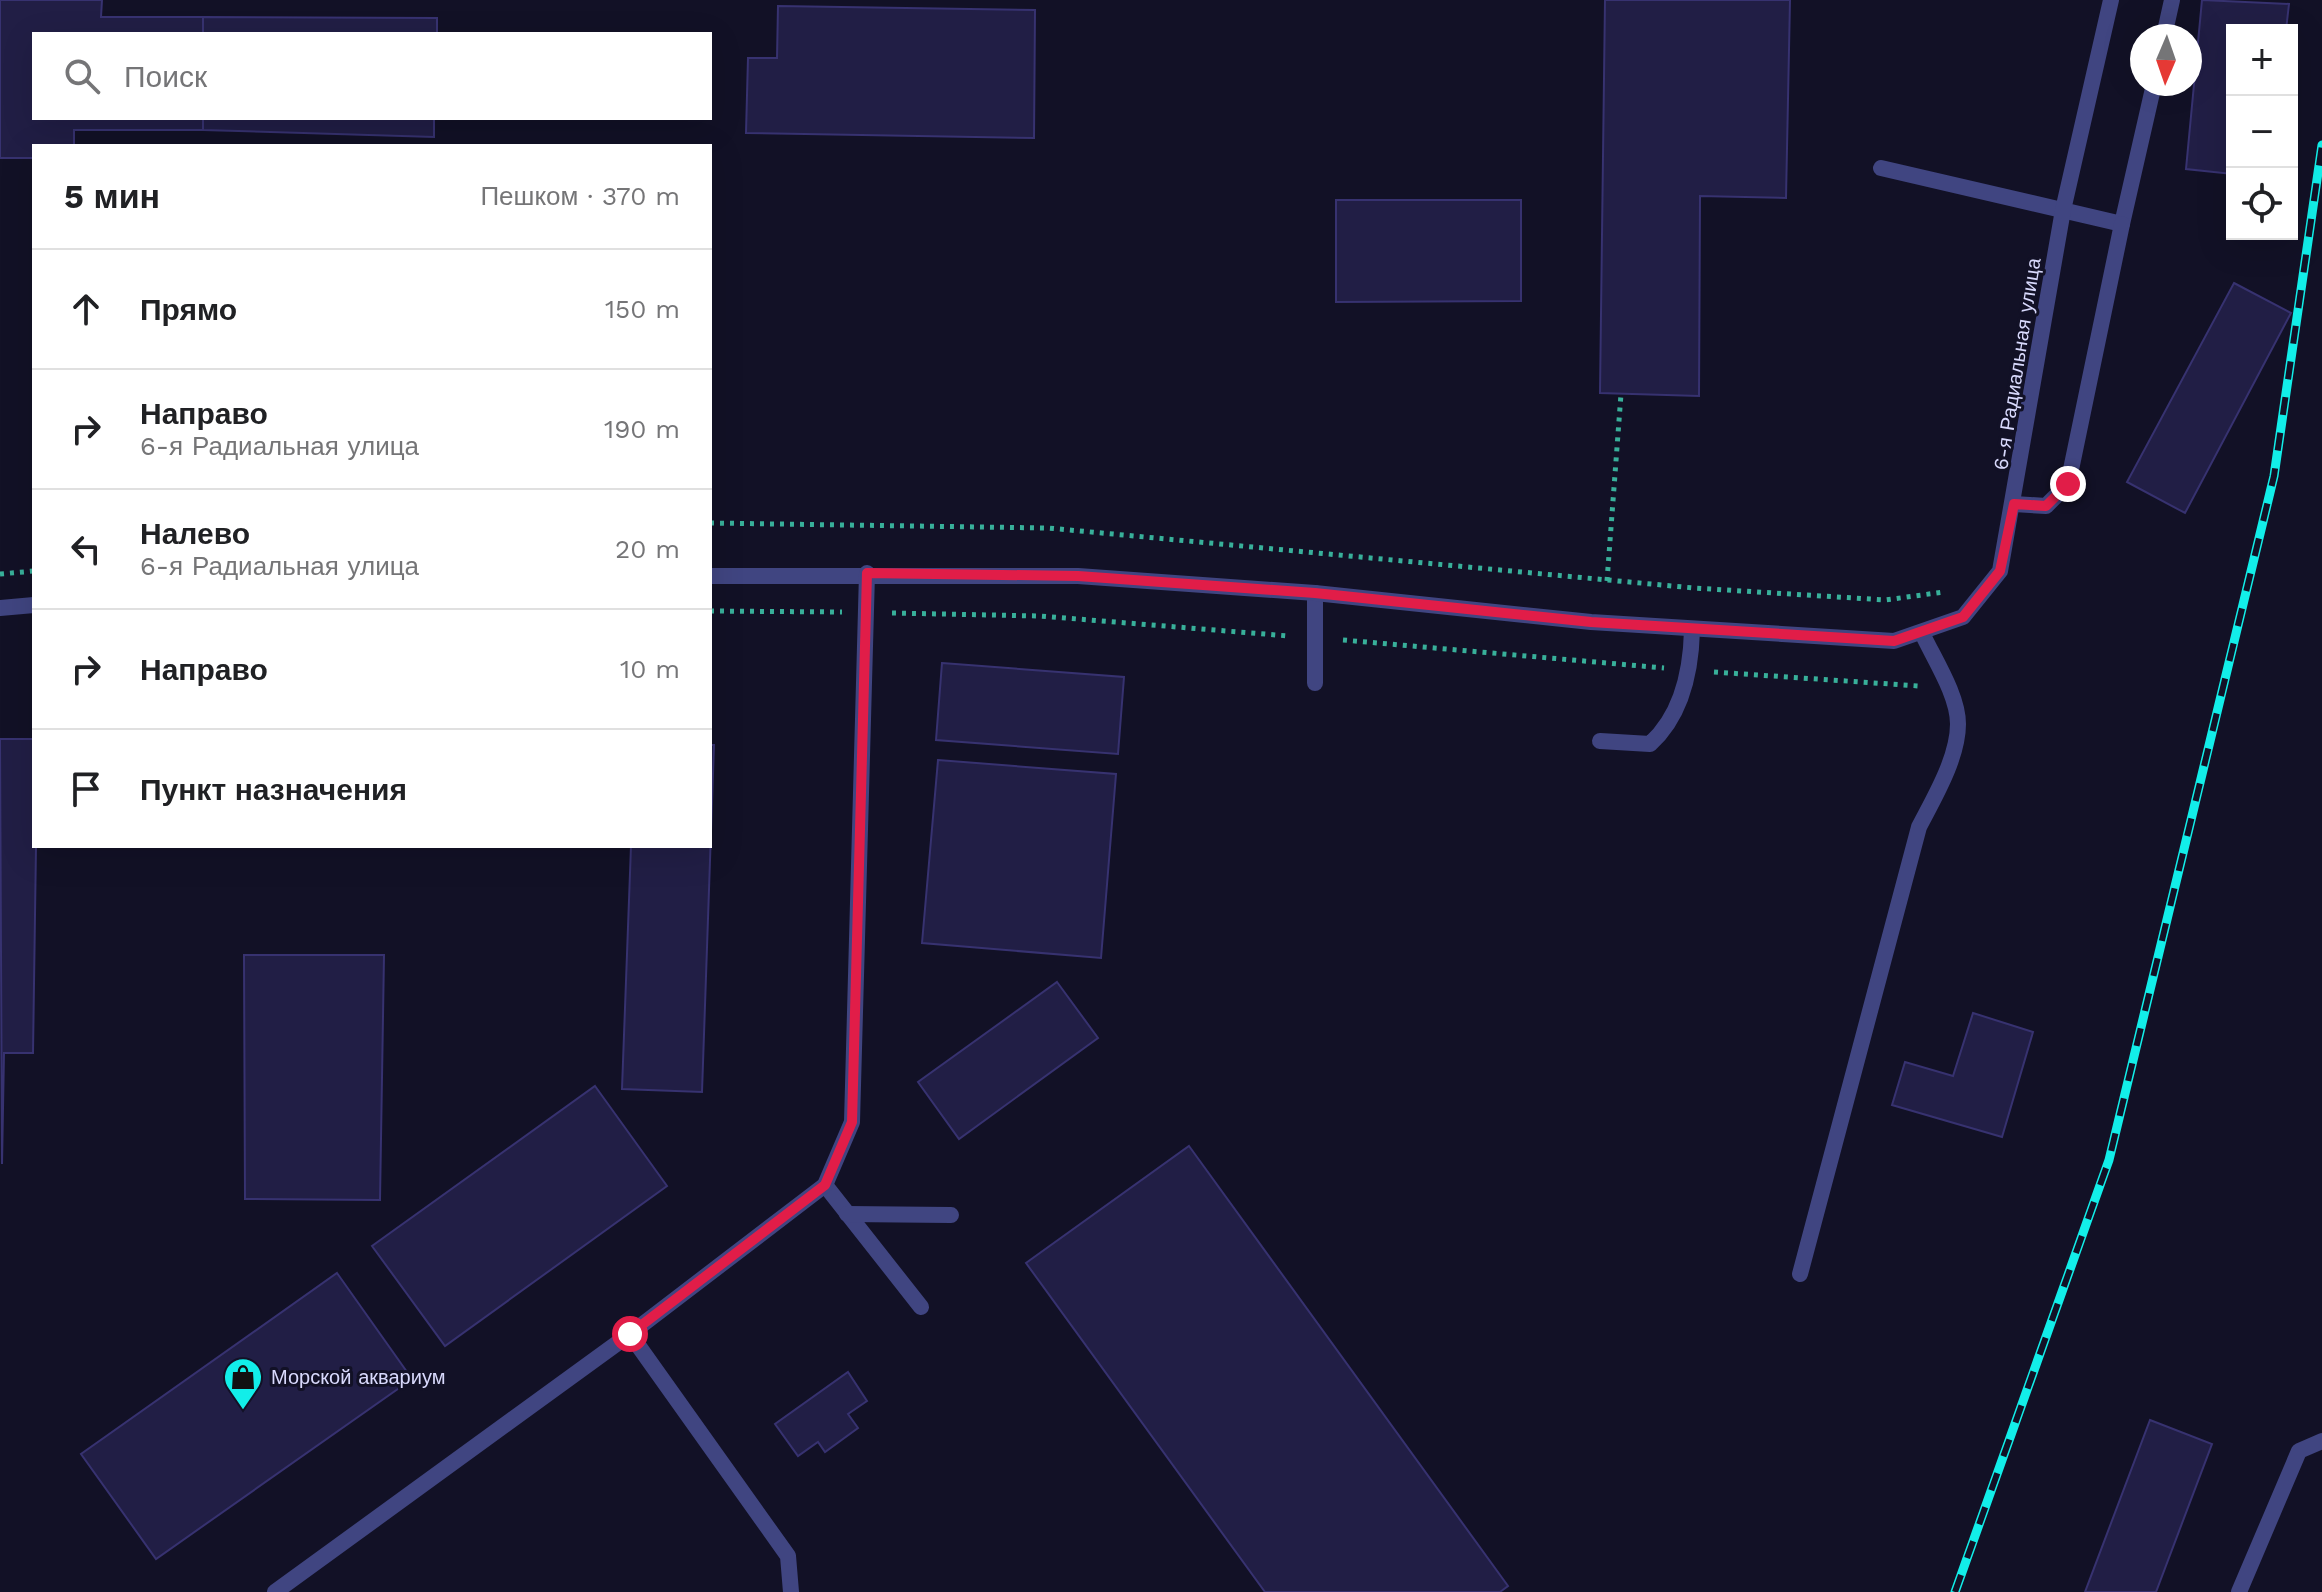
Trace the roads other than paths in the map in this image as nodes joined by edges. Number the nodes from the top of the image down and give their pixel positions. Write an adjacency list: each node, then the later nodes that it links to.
1 (2111, 0): 6 (street, 6-я Радиальная улица)
2 (2172, 0): 3 (street)
3 (2167, 24)
4 (2151, 96): 7 (street)
5 (1881, 168): 6 (street)
6 (2063, 210): 7 (street); 8 (street, 6-я Радиальная улица)
7 (2122, 224): 8 (street)
8 (2014, 504): 15 (street, 6-я Радиальная улица)
9 (867, 573): 10 (street, 6-я Радиальная улица); 11 (street, 6-я Радиальная улица); 18 (street)
10 (712, 576)
11 (1315, 593): 14 (street, 6-я Радиальная улица); 16 (street)
12 (32, 605): 13 (street)
13 (0, 608)
14 (1692, 630): 15 (street, 6-я Радиальная улица); 17 (street)
15 (1922, 633): 21 (street)
16 (1315, 683)
17 (1600, 741)
18 (825, 1185): 19 (street); 23 (street)
19 (847, 1214): 20 (street); 22 (street)
20 (951, 1215)
21 (1800, 1274)
22 (921, 1307)
23 (630, 1334): 25 (street); 26 (street)
24 (2322, 1441): 27 (street)
25 (275, 1592)
26 (791, 1592)
27 (2239, 1592)

